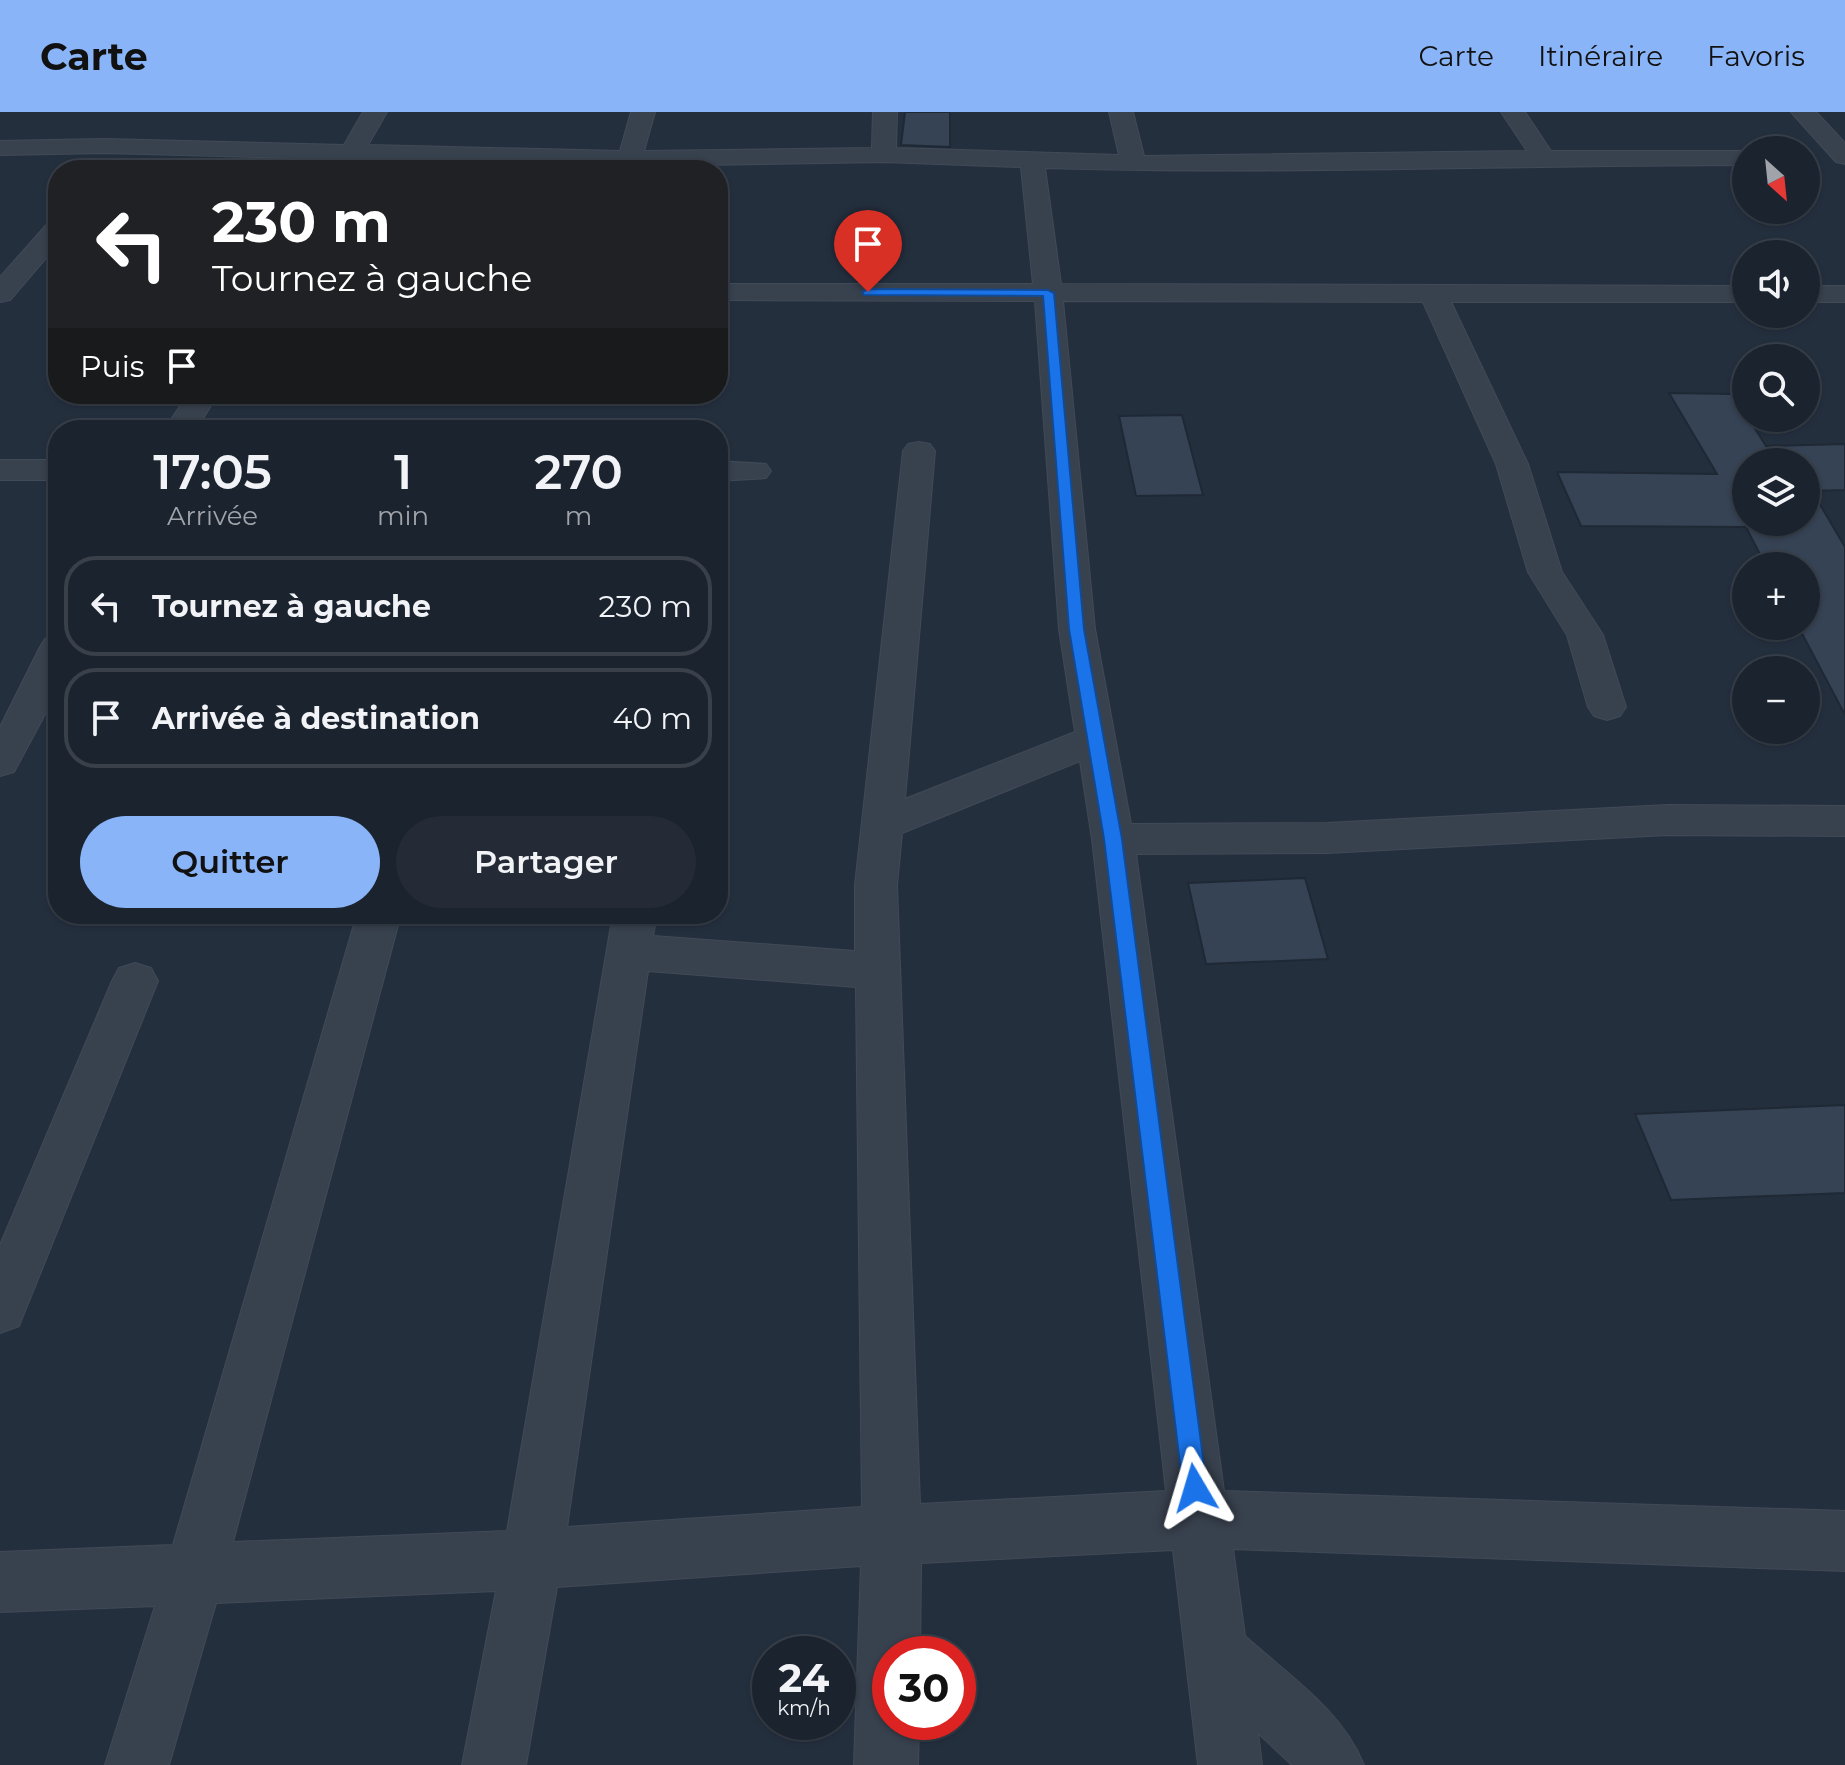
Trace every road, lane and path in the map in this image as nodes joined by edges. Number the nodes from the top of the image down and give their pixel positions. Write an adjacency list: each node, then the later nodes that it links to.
1 (375, 112): 17 (street)
2 (643, 112): 14 (street)
3 (885, 112): 9 (street)
4 (1121, 112): 20 (street)
5 (1513, 112): 11 (street)
6 (1803, 112): 10 (street)
7 (129, 147): 8 (street); 15 (street); 16 (street)
8 (0, 148)
9 (884, 155): 14 (street); 19 (street)
10 (1845, 157): 13 (street)
11 (1544, 158): 12 (street); 20 (street)
12 (1732, 158)
13 (1820, 158)
14 (630, 159): 18 (street)
15 (118, 160)
16 (318, 160)
17 (348, 160)
18 (536, 160)
19 (1032, 160): 20 (street); 23 (street)
20 (1133, 162)
21 (48, 239): 25 (street)
22 (728, 292): 23 (street)
23 (1048, 293): 24 (street); 37 (street)
24 (1433, 293): 26 (street); 35 (street)
25 (0, 294)
26 (1732, 294)
27 (1820, 294): 28 (street)
28 (1845, 294)
29 (919, 451): 40 (street)
30 (0, 470): 31 (street)
31 (48, 470)
32 (728, 471): 33 (street)
33 (755, 471)
34 (48, 669): 36 (street)
35 (1607, 707)
36 (29, 710): 38 (street)
37 (1096, 739): 40 (street); 41 (street)
38 (0, 762)
39 (1845, 821): 41 (street)
40 (882, 824): 44 (street)
41 (1113, 839): 47 (street)
42 (376, 924): 51 (street)
43 (632, 933): 44 (street); 50 (street)
44 (878, 971): 48 (street)
45 (135, 981): 46 (street)
46 (0, 1308)
47 (1199, 1519): 48 (street); 49 (street); 53 (street)
48 (892, 1535): 50 (street); 56 (street)
49 (1845, 1541)
50 (532, 1559): 51 (street); 55 (street)
51 (195, 1573): 52 (street); 54 (street)
52 (0, 1582)
53 (1218, 1654): 57 (street); 58 (street)
54 (137, 1765)
55 (494, 1765)
56 (886, 1765)
57 (1230, 1765)
58 (1332, 1765)

